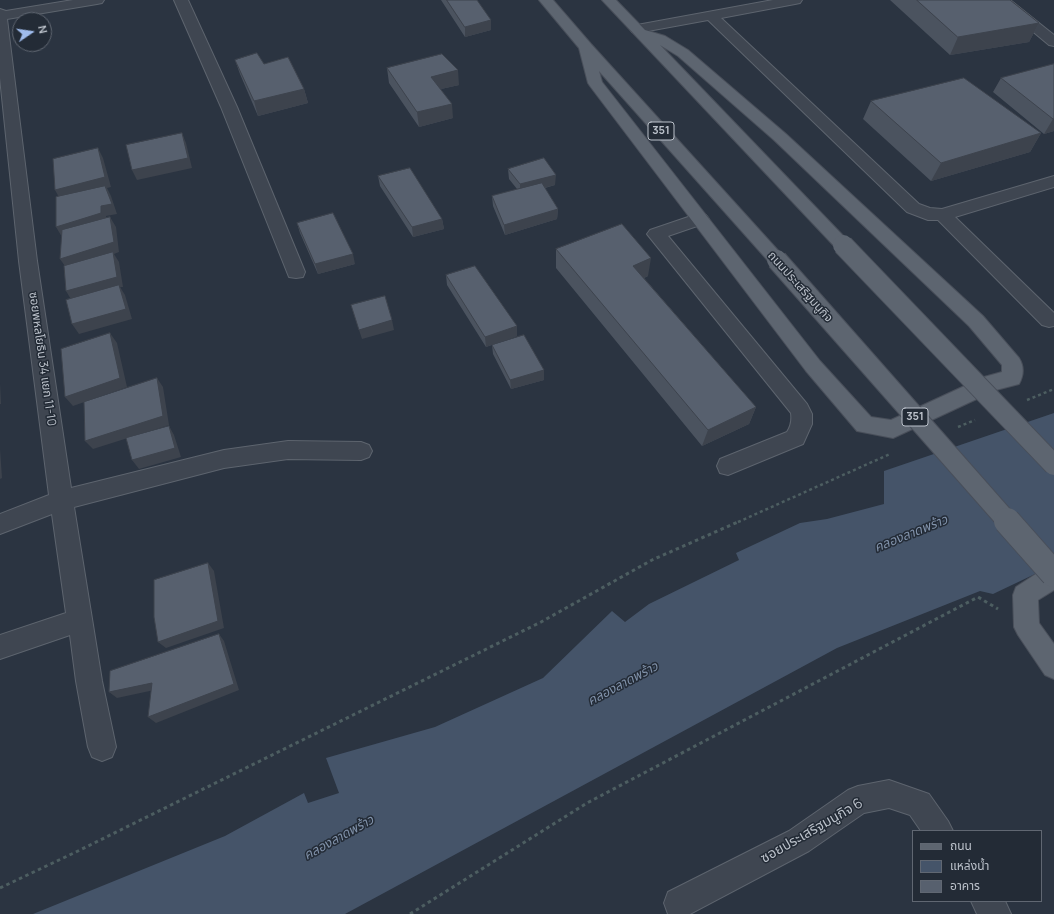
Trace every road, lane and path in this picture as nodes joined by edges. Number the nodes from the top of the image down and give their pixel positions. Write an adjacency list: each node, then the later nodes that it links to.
1 (97, 0): 7 (street)
2 (181, 0): 15 (street)
3 (546, 0): 11 (main road, ถนนประเสริฐมนูกิจ / 351)
4 (609, 0): 9 (main road)
5 (794, 0): 8 (street)
6 (1002, 0): 10 (street)
7 (0, 14): 25 (street, ซอยพหลโยธิน 34 แยก 11-10)
8 (710, 15): 9 (street); 13 (street)
9 (639, 31): 14 (main road); 23 (main road, bridge)
10 (1054, 42)
11 (586, 47): 14 (main road); 27 (main road, ถนนประเสริฐมนูกิจ / 351, bridge)
12 (1054, 181): 13 (street)
13 (943, 216): 16 (street)
14 (700, 219): 24 (street)
15 (296, 272)
16 (1049, 320)
17 (1054, 389): 18 (path)
18 (1024, 401)
19 (980, 418): 20 (path)
20 (958, 427)
21 (361, 451): 25 (street)
22 (891, 453): 34 (path)
23 (1054, 465)
24 (728, 466)
25 (61, 500): 26 (street); 28 (street, ซอยพหลโยธิน 34 แยก 11-10)
26 (0, 524)
27 (1054, 575): 29 (main road)
28 (80, 620): 30 (street); 32 (street, ซอยพหลโยธิน 34 แยก 11-10)
29 (1027, 627): 31 (main road); 37 (path)
30 (0, 647)
31 (1054, 666)
32 (102, 747)
33 (937, 830): 36 (street, ซอยประเสริฐมนูกิจ 6)
34 (0, 888)
35 (987, 902): 38 (street)
36 (678, 903)
37 (410, 914)
38 (996, 914)

